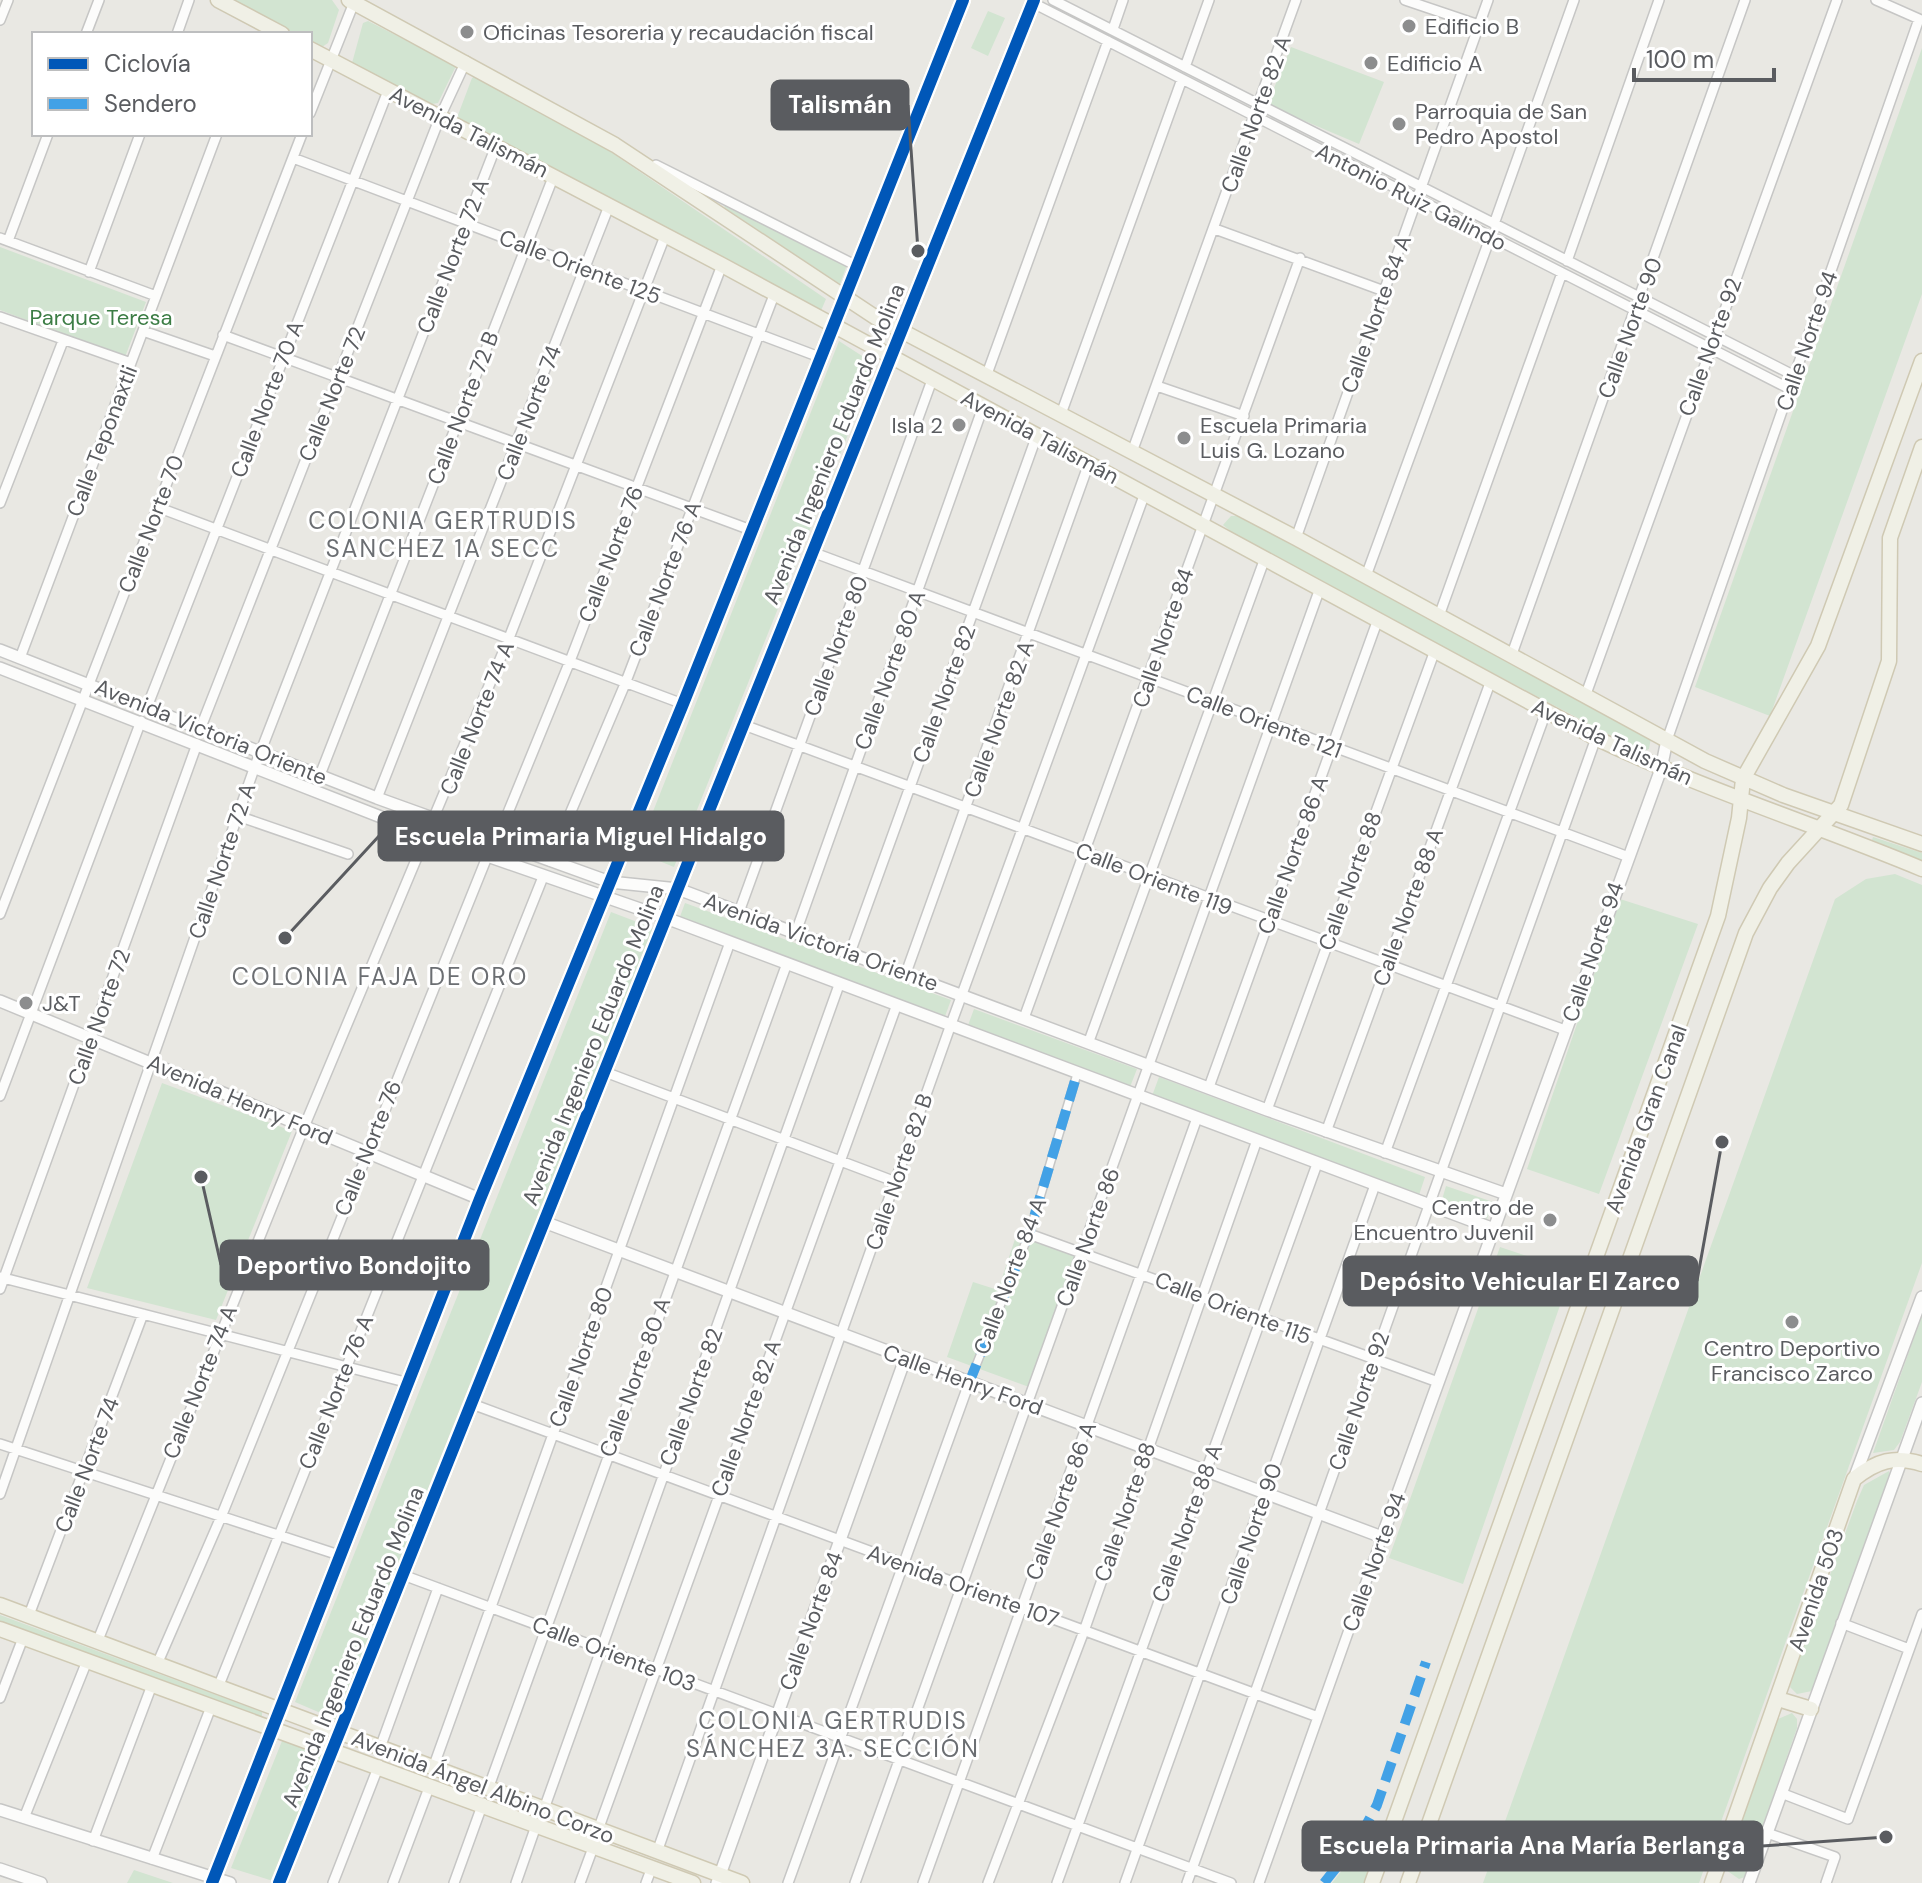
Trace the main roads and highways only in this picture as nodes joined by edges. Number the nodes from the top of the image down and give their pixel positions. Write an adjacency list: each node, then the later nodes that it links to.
1 (218, 0): 5 (main road)
2 (963, 0): 7 (main road, Avenida Ingeniero Eduardo Molina)
3 (352, 1): 7 (main road, Avenida Talismán)
4 (1033, 2): 10 (main road, Avenida Ingeniero Eduardo Molina)
5 (257, 28)
6 (312, 50): 9 (main road, Avenida Talismán)
7 (844, 299): 8 (main road, Avenida Talismán); 9 (main road, Avenida Ingeniero Eduardo Molina)
8 (875, 317): 10 (main road, Avenida Talismán); 11 (main road)
9 (834, 326): 11 (main road, Avenida Talismán); 25 (main road, Avenida Ingeniero Eduardo Molina)
10 (901, 330): 12 (main road, Avenida Ingeniero Eduardo Molina); 15 (main road, Avenida Talismán)
11 (862, 341): 12 (main road, Avenida Talismán)
12 (889, 357): 16 (main road, Avenida Talismán); 28 (main road, Avenida Ingeniero Eduardo Molina)
13 (1922, 361): 15 (main road, Avenida Gran Canal)
14 (1922, 447): 17 (main road, Avenida Gran Canal)
15 (1743, 779): 16 (main road, Avenida Gran Canal); 17 (main road, Avenida Talismán)
16 (1742, 798): 18 (main road, Avenida Talismán); 37 (main road, Avenida Gran Canal)
17 (1834, 813): 18 (main road, Avenida Gran Canal); 19 (main road, Avenida Talismán)
18 (1820, 827): 20 (main road, Avenida Talismán); 38 (main road, Avenida Gran Canal)
19 (1922, 844)
20 (1922, 869)
21 (1922, 1464): 24 (main road, Avenida 503)
22 (0, 1605): 25 (main road, Avenida Ángel Albino Corzo)
23 (0, 1629): 27 (main road, Avenida Ángel Albino Corzo)
24 (1778, 1699): 26 (main road); 39 (main road, Avenida 503)
25 (279, 1708): 27 (main road, Avenida Ingeniero Eduardo Molina); 28 (main road, Avenida Ángel Albino Corzo)
26 (1811, 1709)
27 (271, 1727): 29 (main road, Avenida Ángel Albino Corzo); 33 (main road, Avenida Ingeniero Eduardo Molina)
28 (340, 1733): 29 (main road, Avenida Ingeniero Eduardo Molina); 30 (main road, Avenida Ángel Albino Corzo)
29 (334, 1750): 30 (main road, Avenida Ángel Albino Corzo); 34 (main road, Avenida Ingeniero Eduardo Molina)
30 (485, 1796): 31 (main road, Avenida Ángel Albino Corzo)
31 (596, 1837): 32 (main road, Avenida Ángel Albino Corzo); 35 (main road, Avenida Ángel Albino Corzo)
32 (718, 1879): 36 (main road, Avenida Ángel Albino Corzo)
33 (213, 1881)
34 (279, 1883)
35 (693, 1883)
36 (742, 1883)
37 (1372, 1883)
38 (1408, 1883)
39 (1712, 1883)

